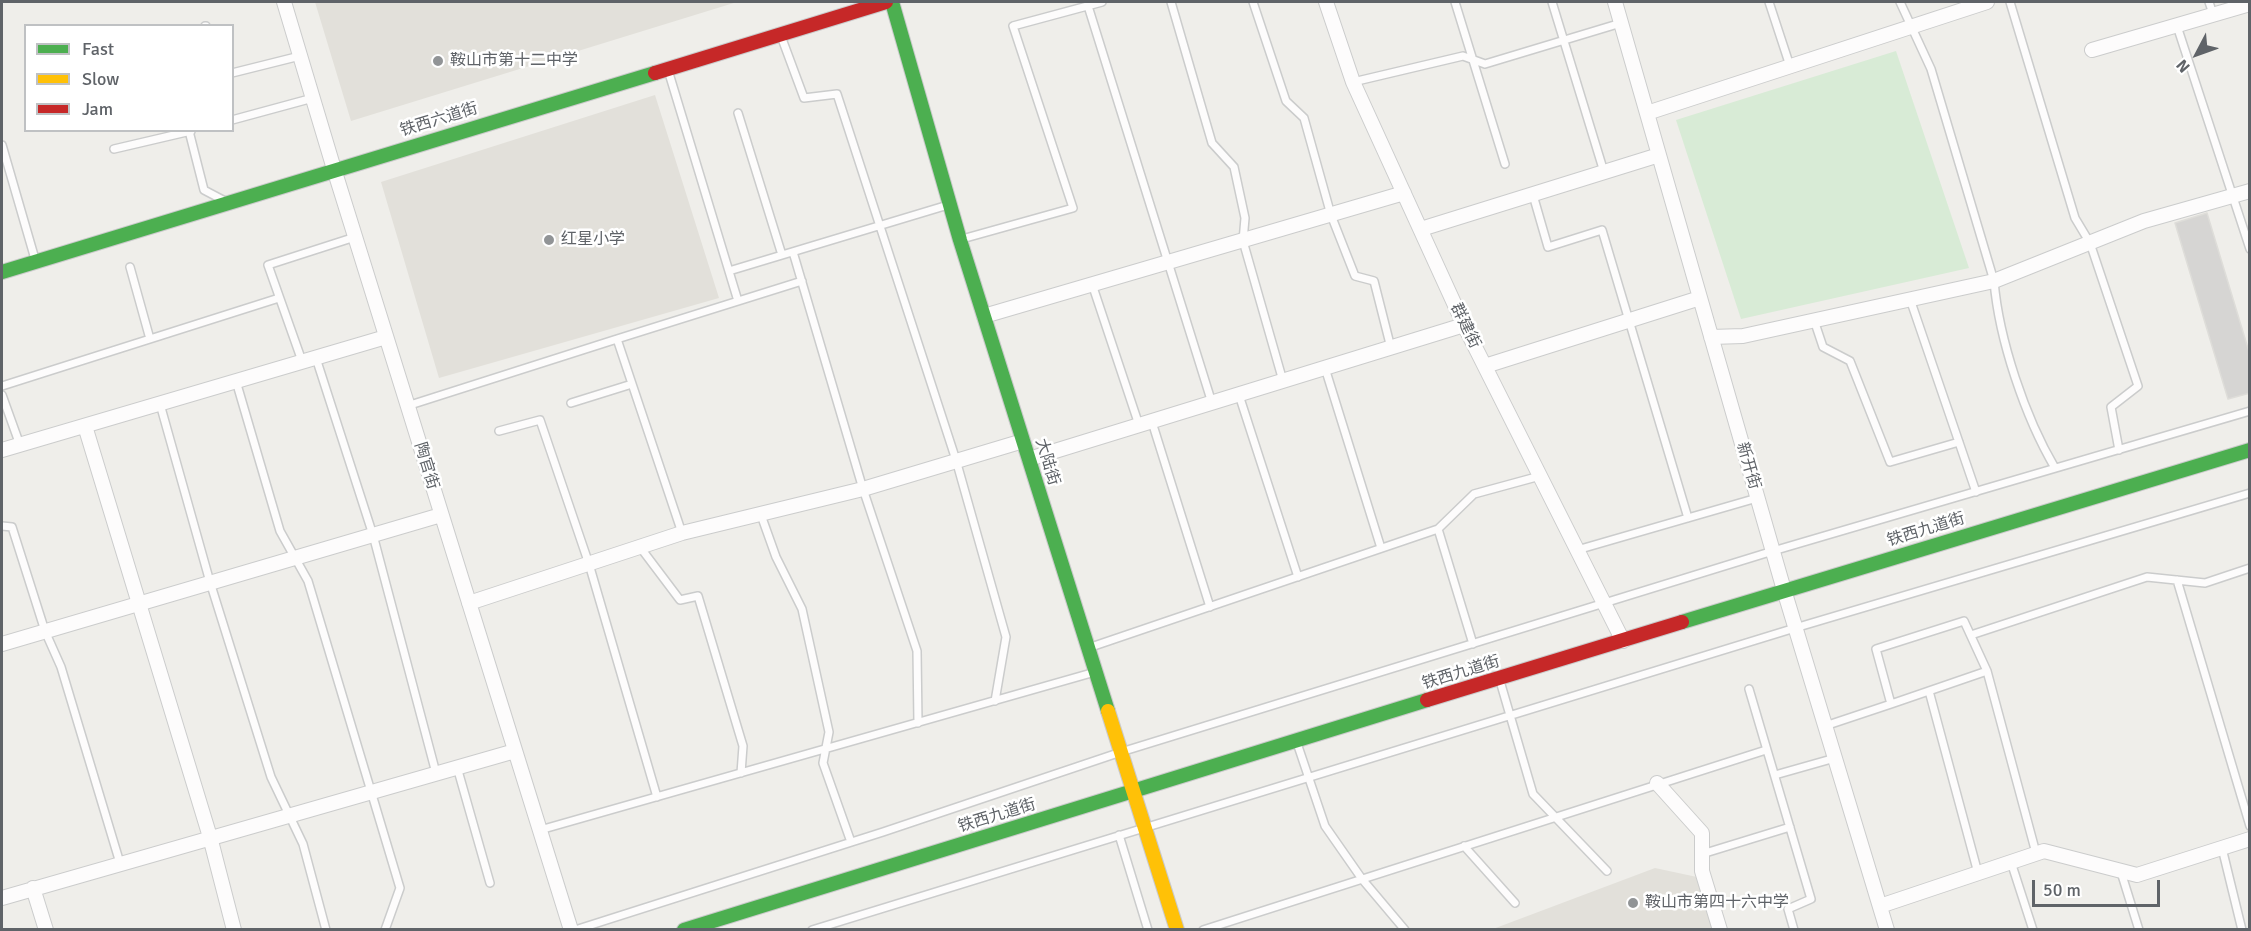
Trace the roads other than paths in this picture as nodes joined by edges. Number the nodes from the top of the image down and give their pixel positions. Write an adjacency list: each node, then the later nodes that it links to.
1 (284, 2): 24 (street, 陶官街)
2 (886, 2): 21 (main road, 铁西六道街)
3 (892, 2): 47 (main road, 大陆街)
4 (1102, 2): 16 (lane)
5 (1171, 2): 53 (lane)
6 (1253, 2): 48 (lane)
7 (1326, 2): 29 (street, 群建街)
8 (1455, 2): 25 (lane)
9 (1552, 2): 22 (lane)
10 (1615, 2): 18 (street, 新开街)
11 (1769, 2): 26 (lane)
12 (1899, 2): 20 (lane)
13 (1987, 2): 20 (street)
14 (2010, 2): 54 (lane)
15 (2250, 4): 17 (street)
16 (1088, 6): 52 (lane); 59 (lane)
17 (2211, 8): 19 (street)
18 (1621, 23): 22 (lane); 32 (street, 新开街)
19 (2177, 26): 23 (street); 45 (lane)
20 (1909, 27): 26 (street); 63 (lane)
21 (780, 34): 27 (main road, 铁西六道街); 49 (lane)
22 (1564, 40): 25 (lane); 41 (lane)
23 (2092, 50)
24 (300, 56): 28 (lane); 30 (street, 陶官街)
25 (1472, 59): 29 (lane); 39 (lane)
26 (1790, 66): 32 (street)
27 (667, 68): 40 (main road, 铁西六道街); 61 (lane)
28 (234, 72)
29 (1353, 81): 43 (street, 群建街)
30 (313, 98): 33 (lane); 40 (street, 陶官街)
31 (738, 113): 57 (lane)
32 (1647, 113): 38 (street, 新开街)
33 (234, 119)
34 (186, 132): 37 (lane)
35 (190, 132): 46 (lane)
36 (2, 145): 58 (lane)
37 (114, 149)
38 (1659, 156): 41 (street); 67 (street, 新开街)
39 (1505, 164)
40 (334, 169): 46 (main road, 铁西六道街); 51 (street, 陶官街)
41 (1604, 172): 44 (street)
42 (2250, 191): 45 (street)
43 (1404, 193): 48 (street); 50 (street, 群建街)
44 (1533, 195): 50 (street); 71 (lane)
45 (2234, 196): 54 (street); 55 (lane)
46 (228, 202): 58 (main road, 铁西六道街)
47 (950, 204): 49 (lane); 52 (main road, 大陆街)
48 (1331, 214): 53 (street); 78 (lane)
49 (879, 227): 56 (lane); 103 (lane)
50 (1421, 229): 73 (street, 群建街)
51 (355, 237): 66 (lane); 74 (street, 陶官街)
52 (960, 240): 70 (main road, 大陆街)
53 (1243, 240): 59 (street); 83 (lane)
54 (2090, 243): 63 (street); 100 (lane)
55 (2250, 249)
56 (793, 252): 57 (lane); 64 (lane)
57 (782, 255): 61 (lane)
58 (36, 262): 62 (main road, 铁西六道街)
59 (1166, 263): 65 (street); 89 (lane)
60 (130, 267): 76 (lane)
61 (729, 271): 69 (lane)
62 (2, 272)
63 (1994, 280): 68 (street); 104 (lane)
64 (802, 281): 69 (lane); 106 (lane)
65 (1092, 284): 70 (street); 93 (lane)
66 (279, 298): 76 (lane); 79 (lane)
67 (1700, 298): 71 (street); 75 (street, 新开街)
68 (1910, 299): 72 (street); 97 (lane)
69 (738, 301): 77 (lane)
70 (984, 316): 96 (main road, 大陆街)
71 (1628, 321): 80 (street); 112 (lane)
72 (1814, 321): 75 (street); 97 (lane)
73 (1464, 326): 78 (street); 80 (street, 群建街)
74 (386, 337): 79 (street); 91 (street, 陶官街)
75 (1711, 337): 109 (street, 新开街)
76 (150, 339): 85 (lane)
77 (617, 339): 84 (lane); 91 (lane)
78 (1391, 348): 81 (street)
79 (309, 359): 82 (street); 116 (lane)
80 (1485, 366): 105 (street, 群建街)
81 (1325, 368): 83 (street); 118 (lane)
82 (236, 381): 90 (street); 121 (lane)
83 (1283, 381): 87 (street)
84 (632, 384): 88 (lane); 115 (lane)
85 (2, 386)
86 (2, 395): 98 (lane)
87 (1239, 395): 89 (street); 124 (lane)
88 (571, 403)
89 (1212, 403): 93 (street)
90 (160, 404): 94 (street); 126 (lane)
91 (407, 406): 110 (street, 陶官街)
92 (2250, 411): 100 (lane)
93 (1146, 424): 102 (street); 131 (lane)
94 (85, 426): 98 (street); 130 (street)
95 (500, 431): 122 (lane)
96 (1023, 441): 102 (main road, 大陆街); 103 (street)
97 (1959, 442): 107 (lane)
98 (21, 445): 99 (street)
99 (2, 450)
100 (2119, 450): 104 (lane)
101 (2250, 450): 127 (main road, 铁西九道街)
102 (1029, 459): 138 (main road, 大陆街)
103 (956, 460): 106 (street); 144 (lane)
104 (2055, 468): 107 (lane)
105 (1540, 476): 114 (lane); 119 (street, 群建街)
106 (863, 489): 111 (street); 147 (lane)
107 (1976, 492): 120 (lane)
108 (2250, 493): 132 (lane)
109 (1757, 498): 112 (lane); 120 (street, 新开街)
110 (441, 514): 116 (street); 128 (street, 陶官街)
111 (761, 515): 115 (street); 150 (lane)
112 (1688, 518): 119 (lane)
113 (2, 526): 133 (lane)
114 (1438, 529): 118 (lane); 137 (lane)
115 (682, 534): 117 (street)
116 (373, 535): 121 (street); 156 (lane)
117 (640, 547): 122 (street); 157 (lane)
118 (1381, 548): 124 (lane)
119 (1577, 550): 129 (street, 群建街)
120 (1773, 551): 127 (street, 新开街); 129 (lane)
121 (295, 557): 126 (street); 161 (lane)
122 (589, 564): 128 (street); 163 (lane)
123 (2250, 568): 125 (lane)
124 (1298, 577): 131 (lane)
125 (2177, 580): 134 (lane); 166 (lane)
126 (210, 582): 130 (street); 164 (lane)
127 (1784, 590): 132 (street, 新开街); 135 (main road, 铁西九道街)
128 (469, 603): 152 (street, 陶官街)
129 (1604, 603): 135 (street, 群建街); 137 (lane)
130 (137, 604): 133 (street); 171 (street)
131 (1210, 607): 138 (lane)
132 (1795, 628): 146 (lane); 148 (street, 新开街)
133 (45, 631): 136 (street); 179 (lane)
134 (1971, 635): 139 (lane); 145 (lane)
135 (1623, 641): 141 (main road, 铁西九道街)
136 (2, 644)
137 (1473, 644): 153 (lane)
138 (1089, 648): 140 (main road, 大陆街)
139 (1987, 670): 143 (lane); 176 (lane)
140 (1096, 672): 144 (lane); 153 (main road, 大陆街)
141 (1499, 678): 146 (lane); 149 (main road, 铁西九道街)
142 (1749, 689): 151 (lane)
143 (1929, 691): 145 (lane); 182 (lane)
144 (995, 701): 147 (lane)
145 (1891, 704): 148 (lane)
146 (1510, 716): 159 (lane); 165 (lane)
147 (918, 723): 150 (lane)
148 (1825, 726): 154 (street, 新开街)
149 (1296, 741): 159 (lane); 162 (main road, 铁西九道街)
150 (827, 749): 157 (lane); 173 (lane)
151 (1766, 750): 158 (lane); 160 (lane)
152 (515, 751): 155 (street); 169 (street, 陶官街)
153 (1121, 752): 162 (main road, 大陆街); 173 (lane)
154 (1835, 758): 158 (lane); 188 (street, 新开街)
155 (457, 767): 156 (street); 184 (lane)
156 (436, 773): 161 (street)
157 (741, 774): 163 (lane)
158 (1775, 775): 168 (lane)
159 (1309, 778): 167 (lane); 183 (lane)
160 (1657, 783): 165 (lane); 177 (street)
161 (370, 791): 164 (street); 192 (lane)
162 (1134, 791): 167 (main road, 大陆街); 194 (main road, 铁西九道街)
163 (657, 797): 169 (lane)
164 (289, 814): 171 (street); 191 (lane)
165 (1553, 817): 174 (lane); 180 (lane)
166 (2250, 826)
167 (1145, 827): 170 (lane); 197 (main road, 大陆街)
168 (1790, 827): 177 (lane); 201 (lane)
169 (540, 830): 193 (street, 陶官街)
170 (1119, 835): 195 (lane); 196 (lane)
171 (210, 837): 179 (street); 190 (street)
172 (2250, 839): 175 (street)
173 (851, 842): 193 (lane)
174 (1464, 846): 183 (lane); 187 (lane)
175 (2222, 848): 181 (street); 205 (lane)
176 (2036, 853): 178 (street); 181 (street)
177 (1702, 854): 200 (street)
178 (2011, 862): 182 (street); 203 (lane)
179 (120, 863): 185 (street)
180 (1607, 871)
181 (2121, 871): 204 (lane)
182 (1978, 873): 188 (street)
183 (1362, 879): 198 (lane); 199 (lane)
184 (490, 883)
185 (33, 888): 186 (street); 189 (street)
186 (2, 897)
187 (1515, 903)
188 (1880, 906): 202 (street, 新开街)
189 (46, 930)
190 (234, 930)
191 (326, 930)
192 (385, 930)
193 (573, 930)
194 (684, 930)
195 (812, 930)
196 (1148, 930)
197 (1177, 930)
198 (1203, 930)
199 (1405, 930)
200 (1720, 930)
201 (1794, 930)
202 (1887, 930)
203 (2033, 930)
204 (2139, 930)
205 (2242, 930)

